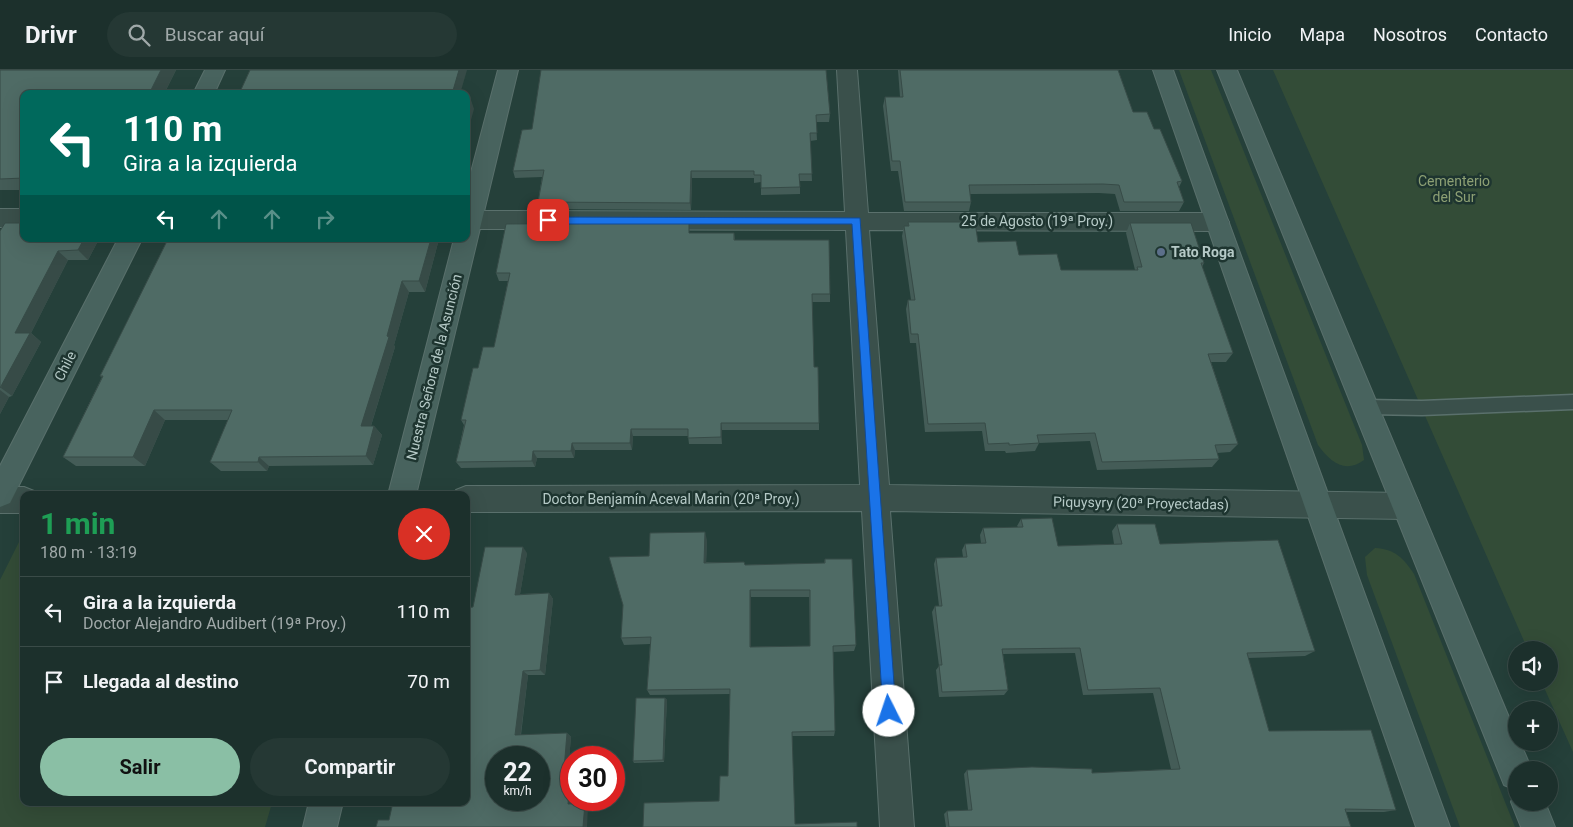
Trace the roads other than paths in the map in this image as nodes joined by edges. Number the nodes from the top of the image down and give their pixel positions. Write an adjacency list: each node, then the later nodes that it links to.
1 (215, 70): 6 (street)
2 (508, 70): 7 (street, Nuestra Señora de la Asunción)
3 (847, 70): 10 (street)
4 (1163, 70): 11 (street)
5 (1227, 70): 16 (street)
6 (205, 90)
7 (470, 217)
8 (0, 218): 9 (street)
9 (20, 218)
10 (857, 220): 11 (street, 25 de Agosto (19ª Proy.)); 12 (street, 25 de Agosto (19ª Proy.)); 19 (street)
11 (1217, 222): 23 (street)
12 (470, 229)
13 (128, 242): 18 (street, Chile)
14 (464, 242): 17 (street, Nuestra Señora de la Asunción)
15 (1573, 402): 16 (lane)
16 (1366, 407): 24 (street)
17 (403, 491)
18 (0, 494)
19 (875, 498): 20 (street, Doctor Benjamín Aceval Marin (20ª Proy.)); 23 (street, Piquysyry (20ª Proyectadas)); 29 (street)
20 (470, 499)
21 (0, 500): 22 (street)
22 (20, 500)
23 (1318, 505): 24 (street, Piquysyry (20ª Proyectadas)); 30 (street)
24 (1406, 506): 25 (street)
25 (1511, 761)
26 (325, 806): 28 (street)
27 (1532, 811): 31 (street)
28 (320, 827)
29 (897, 827)
30 (1433, 827)
31 (1538, 827)

